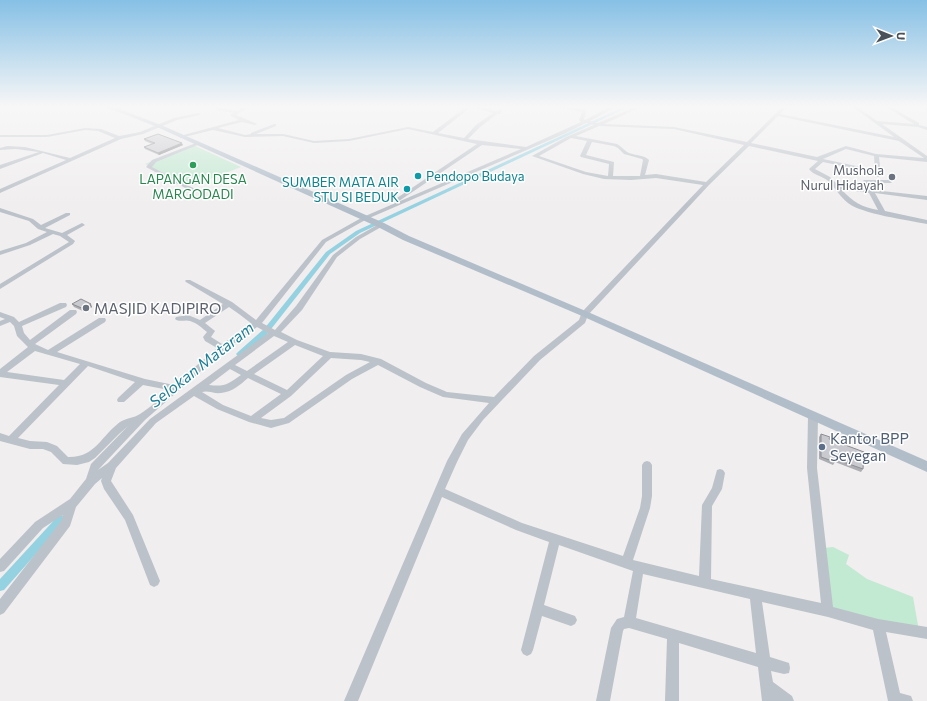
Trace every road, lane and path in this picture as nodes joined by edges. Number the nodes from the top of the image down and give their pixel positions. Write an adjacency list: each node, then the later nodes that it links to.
1 (29, 140): 16 (street)
2 (115, 140): 22 (street)
3 (188, 140): 14 (main road)
4 (304, 140): 5 (street)
5 (347, 140)
6 (465, 140): 13 (street)
7 (545, 140): 17 (street)
8 (567, 140): 27 (street)
9 (590, 140): 26 (street); 27 (street)
10 (727, 140): 15 (street)
11 (752, 140): 15 (street)
12 (901, 140): 21 (street)
13 (481, 143): 17 (street); 39 (street)
14 (198, 144): 34 (street); 42 (main road)
15 (747, 144): 23 (street); 30 (street)
16 (14, 147): 18 (street); 19 (street)
17 (526, 148): 39 (street)
18 (0, 149)
19 (44, 152): 22 (street); 24 (street)
20 (876, 156): 21 (street); 23 (street); 25 (street)
21 (927, 159)
22 (71, 160): 33 (street)
23 (820, 160): 25 (street); 32 (street)
24 (0, 167)
25 (864, 169): 28 (street)
26 (642, 177): 27 (street); 30 (street)
27 (610, 178)
28 (866, 181): 29 (street); 36 (street)
29 (889, 182)
30 (707, 184): 56 (street)
31 (0, 185): 33 (street)
32 (837, 187): 36 (street); 41 (street)
33 (6, 188): 35 (street)
34 (193, 190)
35 (0, 191)
36 (871, 191): 37 (street); 41 (street)
37 (927, 198)
38 (0, 210): 46 (street)
39 (382, 210): 42 (street)
40 (68, 214): 46 (street)
41 (883, 214): 43 (street)
42 (367, 219): 44 (main road); 63 (street)
43 (927, 222)
44 (380, 224): 56 (main road); 64 (street)
45 (82, 225): 48 (street)
46 (40, 228): 47 (street)
47 (52, 232): 48 (street); 49 (street)
48 (62, 235): 51 (street)
49 (0, 253)
50 (188, 280): 52 (street)
51 (0, 287)
52 (229, 304): 60 (street); 63 (street)
53 (63, 305): 62 (street)
54 (73, 312): 66 (street)
55 (0, 314): 57 (street)
56 (585, 314): 81 (street); 83 (main road)
57 (11, 319): 61 (street); 62 (street)
58 (179, 319): 60 (street)
59 (102, 320): 68 (street)
60 (200, 323): 67 (street)
61 (0, 324)
62 (18, 325): 66 (street)
63 (260, 326): 64 (street); 67 (street)
64 (274, 332): 65 (street); 72 (street)
65 (294, 342): 69 (street); 74 (street)
66 (31, 346): 68 (street); 73 (street)
67 (222, 348): 77 (street)
68 (49, 353): 71 (street)
69 (329, 355): 70 (street); 79 (street)
70 (378, 361): 81 (street); 82 (street)
71 (86, 362): 75 (street); 76 (street)
72 (230, 366): 74 (street); 78 (street)
73 (0, 374): 76 (street)
74 (248, 375): 78 (street); 79 (street)
75 (142, 380): 77 (street); 80 (street)
76 (68, 383): 86 (street)
77 (175, 388): 84 (street)
78 (194, 392): 82 (street); 88 (street)
79 (288, 394): 82 (street)
80 (120, 400)
81 (496, 401): 92 (street)
82 (259, 414)
83 (813, 417): 89 (main road); 103 (street)
84 (142, 418): 86 (street); 91 (street)
85 (0, 437): 86 (street)
86 (10, 440)
87 (647, 464): 95 (street)
88 (111, 466): 91 (street); 98 (street)
89 (927, 467)
90 (720, 473): 99 (street)
91 (90, 482): 93 (street)
92 (440, 491): 94 (street); 114 (street)
93 (73, 503): 96 (street); 101 (street)
94 (555, 539): 95 (street); 102 (street)
95 (626, 563): 97 (street)
96 (0, 567)
97 (638, 567): 99 (street); 105 (street)
98 (154, 581)
99 (705, 582): 100 (street)
100 (755, 594): 103 (street); 110 (street)
101 (0, 609)
102 (538, 609): 104 (street); 109 (street)
103 (828, 611): 106 (street)
104 (570, 620)
105 (629, 622): 108 (street); 115 (street)
106 (878, 625): 107 (street); 113 (street)
107 (927, 633)
108 (673, 635): 110 (street); 116 (street)
109 (527, 650)
110 (763, 661): 111 (street); 112 (street)
111 (784, 668)
112 (767, 686): 117 (street); 118 (street)
113 (898, 700)
114 (351, 701)
115 (603, 701)
116 (672, 701)
117 (769, 701)
118 (787, 701)

